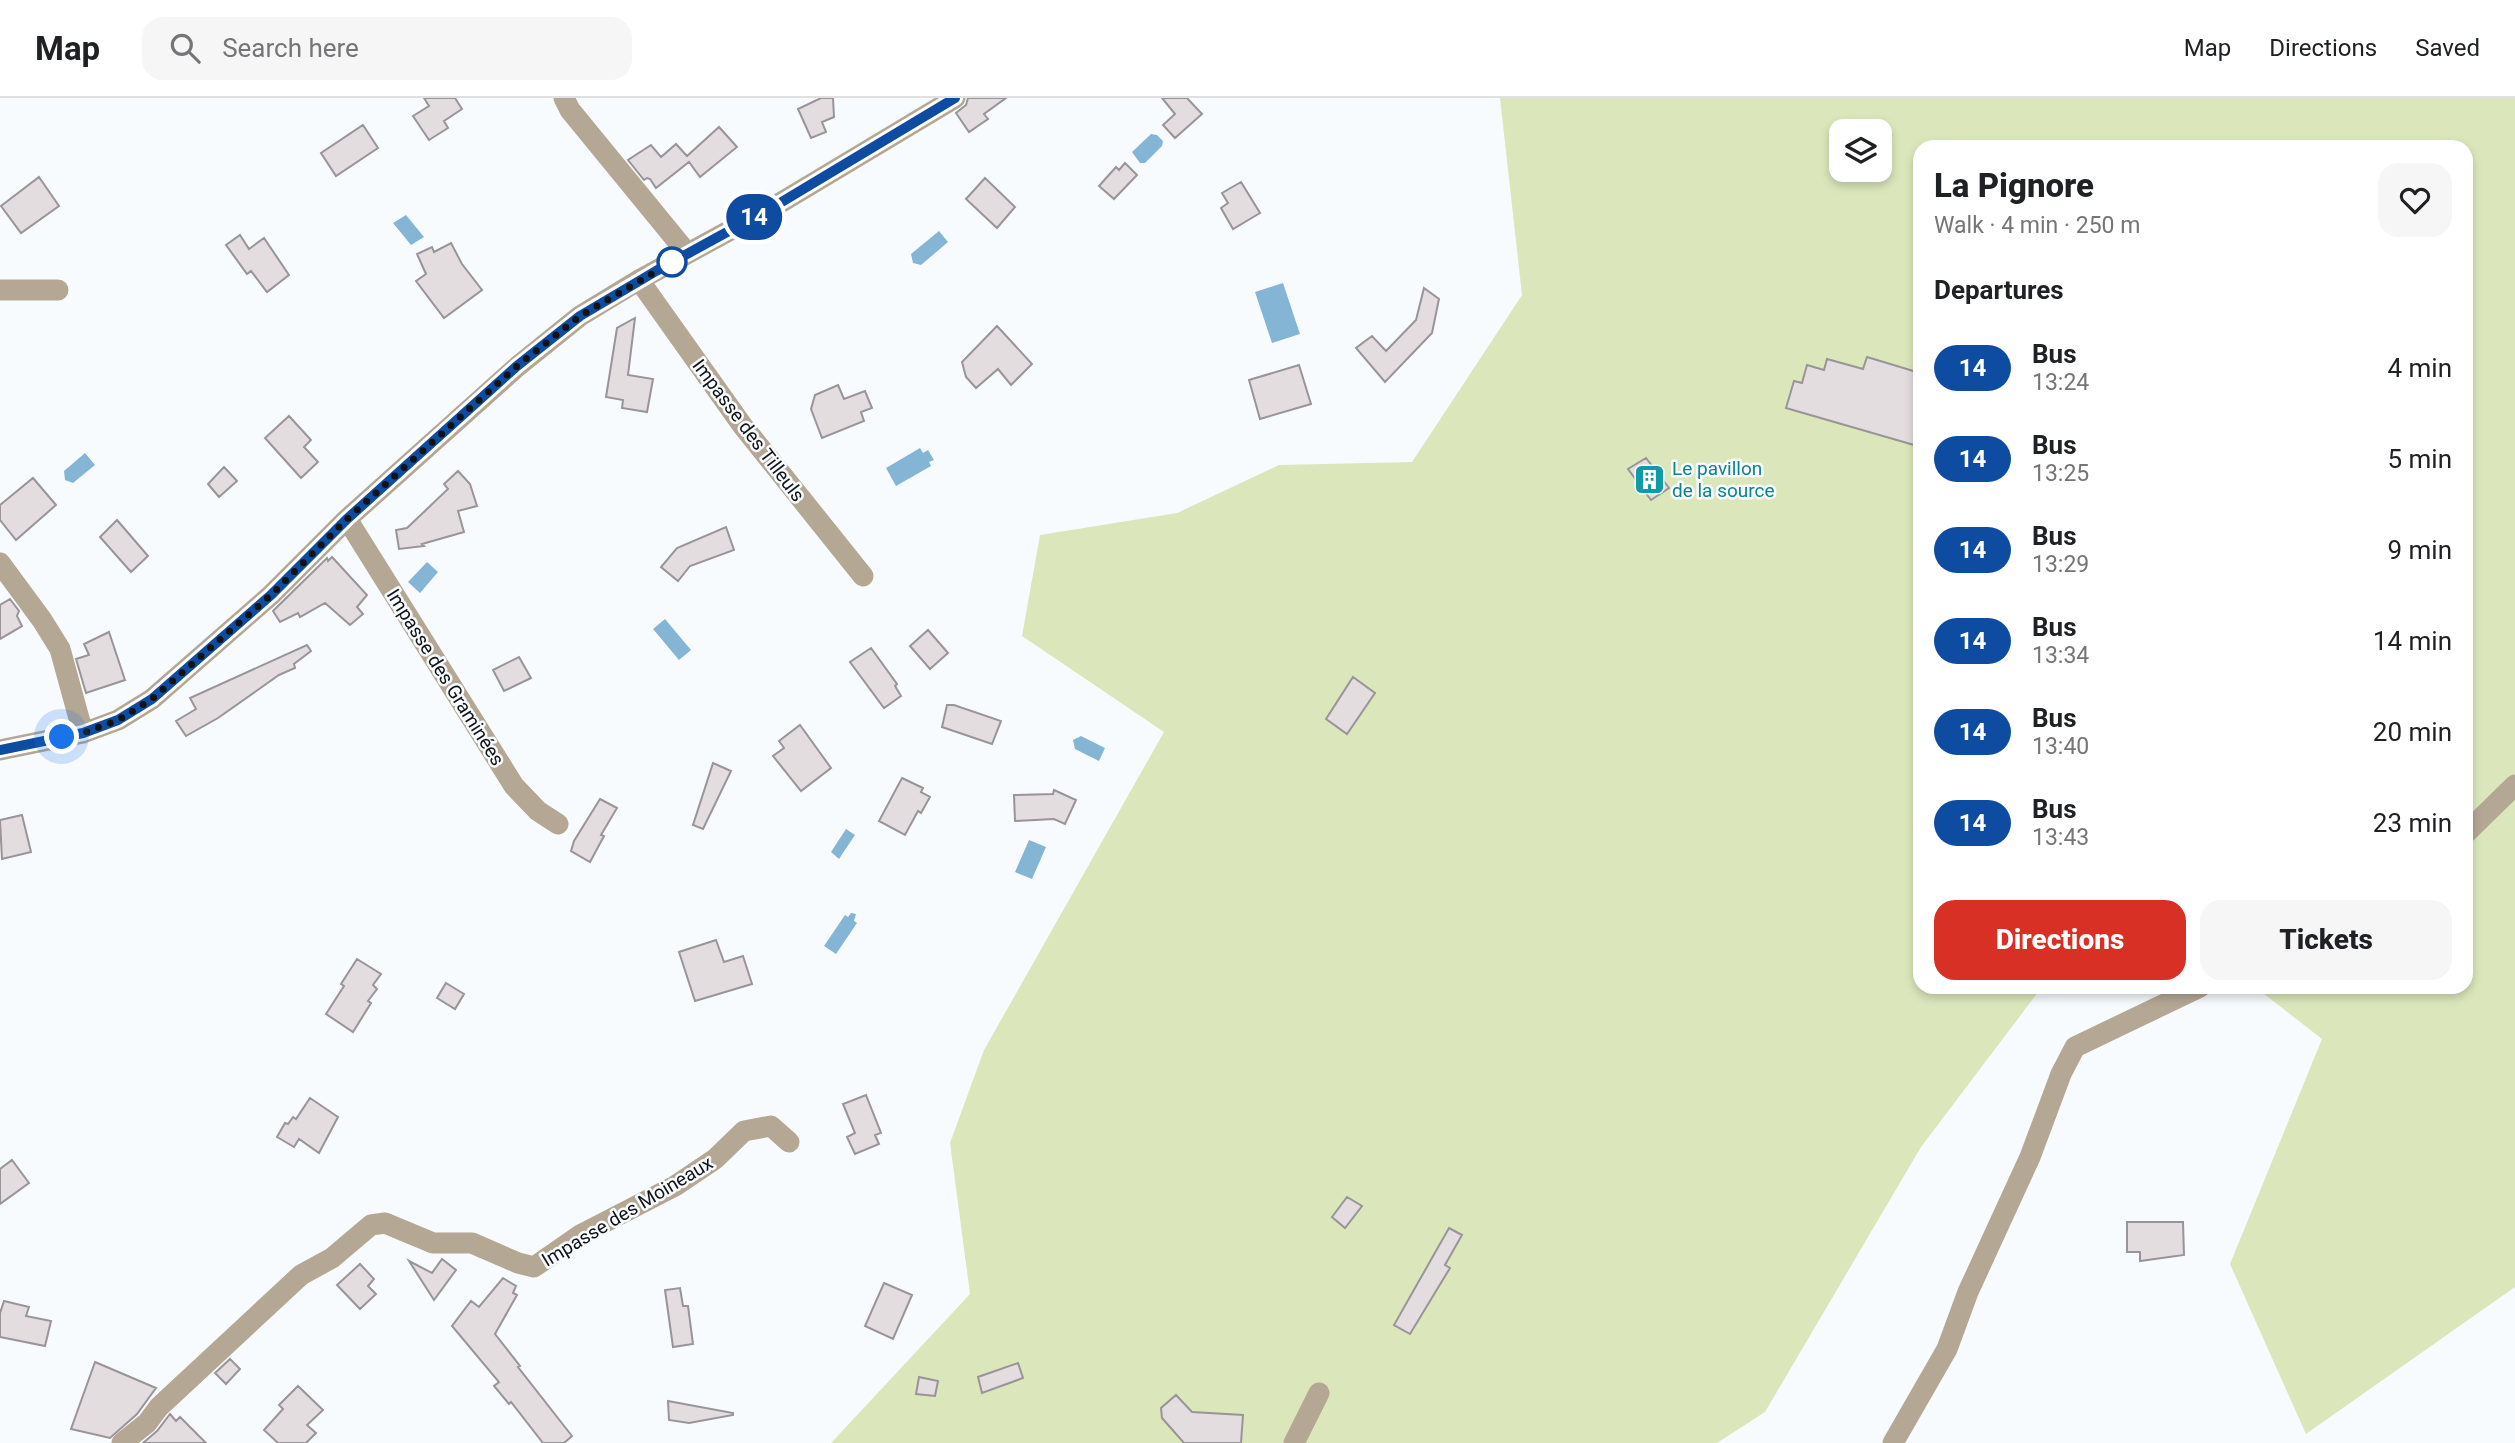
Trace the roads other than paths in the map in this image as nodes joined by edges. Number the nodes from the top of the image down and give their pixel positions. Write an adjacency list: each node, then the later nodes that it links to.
1 (564, 98): 3 (street)
2 (955, 98): 3 (street)
3 (687, 253): 4 (street)
4 (639, 280): 7 (street); 9 (street, Impasse des Tilleuls)
5 (0, 290): 6 (street)
6 (58, 290)
7 (347, 519): 10 (street); 13 (street, Impasse des Graminées)
8 (0, 563): 10 (street)
9 (863, 576)
10 (83, 733): 11 (street)
11 (0, 750)
12 (2515, 785): 14 (street)
13 (558, 824)
14 (2473, 826)
15 (2185, 994): 20 (street)
16 (789, 1143): 18 (street, Impasse des Moineaux)
17 (1319, 1393): 19 (street)
18 (122, 1443)
19 (1294, 1443)
20 (1893, 1443)

